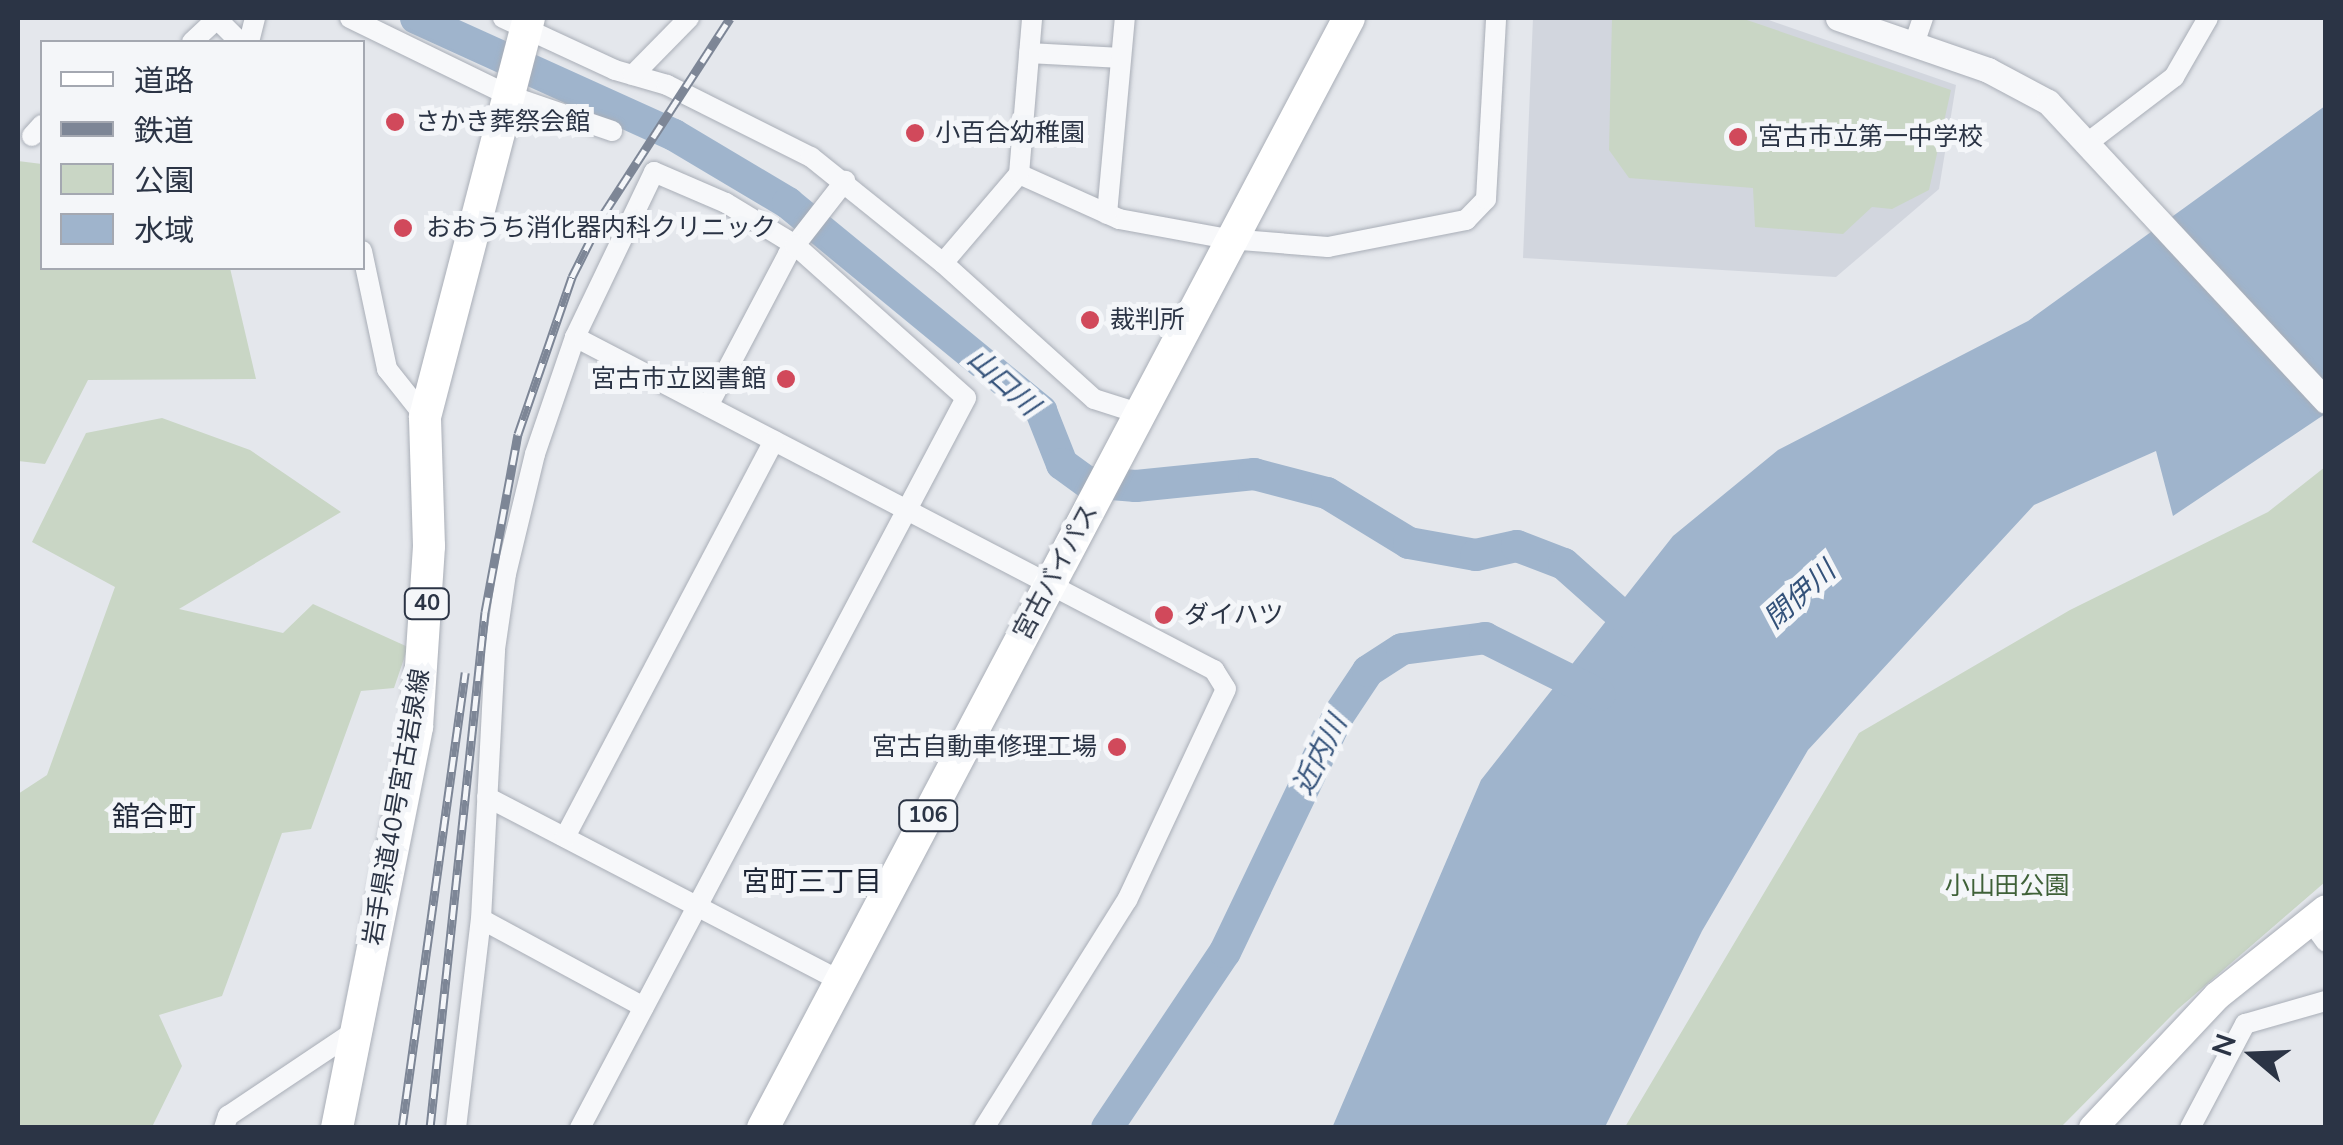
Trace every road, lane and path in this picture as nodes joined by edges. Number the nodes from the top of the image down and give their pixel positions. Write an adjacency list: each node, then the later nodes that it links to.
1 (216, 18): 12 (street); 13 (street)
2 (350, 18): 18 (street)
3 (689, 18): 17 (street)
4 (1032, 18): 15 (street)
5 (1125, 18): 16 (street)
6 (1349, 18): 25 (main road, 宮古バイパス / 106)
7 (1496, 18): 25 (street)
8 (1838, 18): 14 (street)
9 (1923, 18): 14 (street)
10 (2208, 18): 20 (street)
11 (521, 27): 17 (street); 18 (main road, 岩手県道40号宮古岩泉線 / 40)
12 (194, 40)
13 (238, 40)
14 (1914, 44): 20 (street)
15 (1029, 52): 16 (street); 21 (street)
16 (1122, 58): 23 (street)
17 (633, 74): 22 (street)
18 (511, 90): 19 (street); 32 (main road, 岩手県道40号宮古岩泉線 / 40)
19 (612, 131)
20 (2090, 141): 29 (street)
21 (1019, 174): 23 (street); 26 (street)
22 (845, 181): 24 (street); 26 (street)
23 (1107, 214): 25 (street)
24 (801, 236): 28 (street); 30 (street); 34 (street)
25 (1228, 239): 31 (main road, 宮古バイパス / 106)
26 (943, 263): 31 (street)
27 (365, 265): 32 (street)
28 (575, 338): 30 (street); 36 (street)
29 (2326, 401)
30 (708, 406): 33 (street)
31 (1141, 414): 35 (main road, 宮古バイパス / 106)
32 (424, 417): 44 (main road, 岩手県道40号宮古岩泉線 / 40)
33 (774, 440): 34 (street); 37 (street)
34 (907, 510): 35 (street); 38 (street)
35 (1048, 586): 41 (main road, 宮古バイパス / 106); 50 (street)
36 (487, 796): 37 (street); 39 (street)
37 (565, 837): 38 (street)
38 (697, 907): 41 (street); 43 (street)
39 (481, 920): 43 (street); 47 (street)
40 (2320, 923): 51 (main road)
41 (842, 982): 49 (main road, 宮古バイパス / 106)
42 (2326, 1001): 52 (street)
43 (644, 1007): 48 (street)
44 (355, 1032): 45 (street); 46 (main road, 岩手県道40号宮古岩泉線 / 40)
45 (224, 1128)
46 (337, 1128)
47 (456, 1128)
48 (580, 1128)
49 (763, 1128)
50 (984, 1128)
51 (2093, 1128)
52 (2190, 1128)

